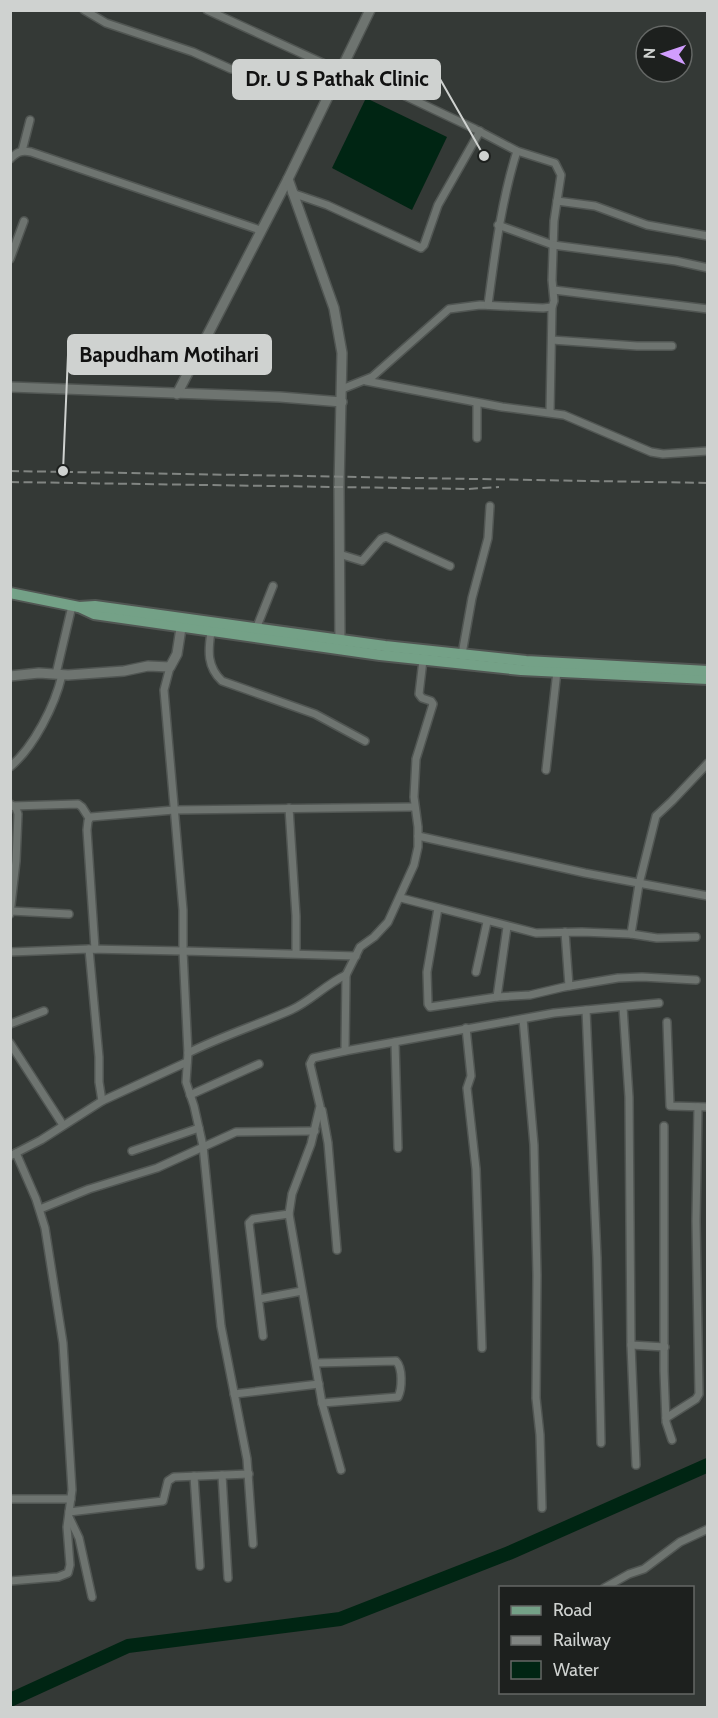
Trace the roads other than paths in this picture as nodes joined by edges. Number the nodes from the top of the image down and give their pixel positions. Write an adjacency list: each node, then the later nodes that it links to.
1 (84, 10): 4 (street)
2 (207, 10): 6 (street)
3 (370, 10): 6 (street)
4 (97, 13): 5 (street)
5 (231, 69)
6 (341, 69): 8 (street); 12 (street)
7 (30, 120): 9 (street)
8 (480, 131): 10 (street); 13 (street)
9 (22, 151): 11 (street); 17 (street)
10 (517, 151): 14 (street); 16 (street)
11 (10, 159)
12 (288, 179): 13 (street); 17 (street)
13 (292, 193): 30 (street)
14 (557, 201): 18 (street); 19 (street)
15 (24, 221): 20 (street)
16 (498, 225): 19 (street); 23 (street)
17 (260, 230): 31 (street)
18 (708, 236)
19 (553, 245): 21 (street); 22 (street)
20 (10, 259)
21 (708, 268)
22 (554, 290): 24 (street); 25 (street)
23 (488, 305): 24 (street); 28 (street)
24 (552, 307): 26 (street)
25 (708, 309)
26 (552, 340): 27 (street); 34 (street)
27 (672, 346)
28 (366, 381): 30 (street); 33 (street)
29 (10, 387): 31 (street)
30 (342, 389): 32 (street)
31 (177, 394): 32 (street)
32 (342, 402): 38 (street)
33 (477, 403): 34 (street); 35 (street)
34 (550, 412): 36 (street)
35 (477, 438)
36 (708, 451)
37 (490, 506): 48 (street)
38 (339, 554): 39 (street); 46 (street)
39 (450, 566)
40 (273, 586): 44 (street)
41 (10, 593): 42 (main road)
42 (76, 607): 43 (main road); 44 (main road); 53 (street)
43 (181, 628): 45 (main road); 50 (street)
44 (256, 629): 46 (main road)
45 (211, 632): 47 (main road); 56 (street)
46 (339, 638): 47 (street); 48 (main road)
47 (340, 650): 49 (main road)
48 (462, 654): 51 (main road)
49 (423, 660): 52 (main road); 61 (street)
50 (170, 667): 53 (street); 63 (street)
51 (708, 670)
52 (557, 671): 55 (main road); 59 (street)
53 (59, 674): 54 (street); 58 (street)
54 (10, 676)
55 (708, 680)
56 (365, 741)
57 (708, 763): 66 (street)
58 (10, 767)
59 (546, 770)
60 (12, 805): 64 (street); 70 (street)
61 (414, 807): 62 (street); 65 (street)
62 (289, 808): 63 (street); 80 (street)
63 (174, 810): 64 (street); 78 (street)
64 (89, 818): 77 (street)
65 (418, 836): 66 (street); 68 (street)
66 (639, 884): 67 (street); 75 (street)
67 (707, 895)
68 (401, 898): 69 (street); 81 (street)
69 (438, 908): 72 (street); 86 (street)
70 (11, 913): 71 (street)
71 (69, 914)
72 (487, 922): 73 (street); 82 (street)
73 (507, 927): 74 (street); 86 (street)
74 (565, 932): 75 (street); 85 (street)
75 (631, 934): 76 (street)
76 (696, 937)
77 (92, 949): 78 (street); 79 (street); 102 (street)
78 (183, 951): 80 (street); 98 (street)
79 (10, 952)
80 (296, 953): 81 (street)
81 (356, 956): 83 (street)
82 (476, 972)
83 (346, 975): 97 (street); 98 (street)
84 (696, 980): 85 (street)
85 (569, 986): 86 (street)
86 (497, 997)
87 (659, 1004): 88 (street)
88 (623, 1007): 89 (street); 120 (street)
89 (586, 1010): 91 (street); 131 (street)
90 (44, 1011): 93 (street)
91 (523, 1019): 94 (street); 139 (street)
92 (667, 1022): 104 (street)
93 (10, 1024)
94 (466, 1028): 95 (street); 122 (street)
95 (395, 1042): 97 (street); 111 (street)
96 (10, 1043): 106 (street)
97 (345, 1051): 103 (street)
98 (188, 1053): 99 (street)
99 (187, 1062): 101 (street); 102 (street)
100 (259, 1064): 101 (street)
101 (190, 1095): 108 (street)
102 (102, 1101): 106 (street)
103 (320, 1106): 109 (street); 116 (street)
104 (698, 1107): 105 (street); 125 (street)
105 (708, 1107)
106 (63, 1125): 113 (street)
107 (664, 1126): 121 (street)
108 (199, 1128): 110 (street); 112 (street)
109 (315, 1131): 110 (street); 115 (street)
110 (203, 1146): 114 (street); 127 (street)
111 (398, 1148)
112 (132, 1151)
113 (13, 1155): 114 (street)
114 (40, 1209): 138 (street)
115 (290, 1214): 117 (street); 118 (street)
116 (337, 1250)
117 (302, 1291): 118 (street); 123 (street)
118 (259, 1299): 119 (street)
119 (263, 1336)
120 (631, 1345): 121 (street); 132 (street)
121 (665, 1347): 129 (street)
122 (482, 1348)
123 (316, 1363): 124 (street); 128 (street)
124 (319, 1384): 127 (street); 128 (street)
125 (699, 1386): 126 (street); 129 (street)
126 (708, 1386)
127 (234, 1394): 134 (street)
128 (322, 1403): 133 (street)
129 (666, 1418): 130 (street)
130 (672, 1440)
131 (601, 1443)
132 (636, 1465)
133 (341, 1470)
134 (249, 1474): 135 (street); 142 (street)
135 (222, 1475): 136 (street); 144 (street)
136 (194, 1476): 140 (street); 143 (street)
137 (10, 1499): 138 (street)
138 (71, 1499): 140 (street)
139 (542, 1508)
140 (69, 1515): 145 (street); 147 (street)
141 (708, 1529): 146 (street)
142 (253, 1544)
143 (200, 1566)
144 (228, 1578)
145 (10, 1581)
146 (606, 1586)
147 (92, 1597)

